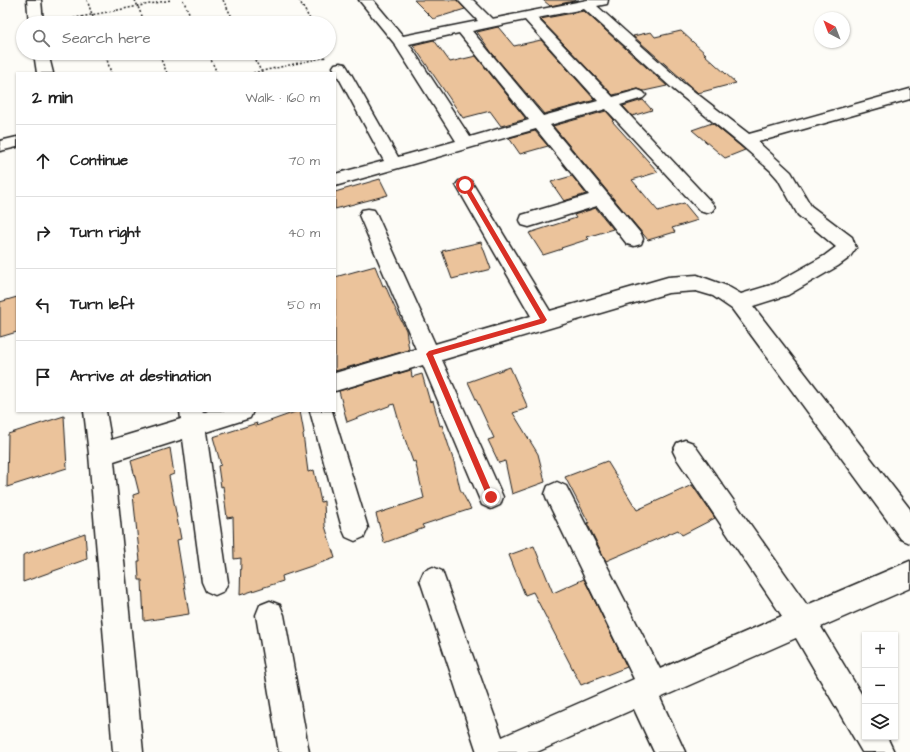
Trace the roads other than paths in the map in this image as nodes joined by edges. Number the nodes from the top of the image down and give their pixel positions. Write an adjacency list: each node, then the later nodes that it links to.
1 (34, 0): 6 (street)
2 (366, 0): 10 (street)
3 (465, 0): 8 (street)
4 (605, 0): 5 (street)
5 (587, 4): 7 (street); 18 (street)
6 (35, 16)
7 (528, 16): 8 (street); 16 (street)
8 (488, 23): 9 (street)
9 (463, 28): 10 (street); 17 (street)
10 (400, 41): 20 (street)
11 (42, 60): 13 (street)
12 (336, 61): 22 (street)
13 (45, 72)
14 (638, 94): 16 (street)
15 (910, 94): 18 (street)
16 (609, 103): 17 (street); 26 (street)
17 (539, 122): 20 (street); 25 (street)
18 (746, 140): 30 (street)
19 (16, 142): 21 (street)
20 (466, 143): 22 (street)
21 (0, 146)
22 (394, 164): 23 (street)
23 (336, 180)
24 (465, 185): 31 (street)
25 (601, 198): 28 (street); 29 (street)
26 (706, 207)
27 (368, 215): 32 (street)
28 (529, 220)
29 (634, 239)
30 (739, 303): 31 (street); 43 (street)
31 (544, 320): 32 (street)
32 (429, 354): 33 (street); 41 (street)
33 (336, 382)
34 (95, 412): 39 (street)
35 (236, 412): 37 (street)
36 (321, 412): 42 (street)
37 (192, 419): 39 (street); 46 (street)
38 (685, 451): 48 (street)
39 (101, 454): 52 (street)
40 (557, 494): 49 (street)
41 (491, 497)
42 (355, 528)
43 (910, 530)
44 (910, 574): 48 (street)
45 (433, 580): 54 (street)
46 (215, 582)
47 (270, 616): 53 (street)
48 (802, 622): 49 (street); 50 (street)
49 (647, 688): 55 (street); 56 (street)
50 (862, 723)
51 (872, 740): 57 (street)
52 (128, 752)
53 (294, 752)
54 (492, 752)
55 (502, 752)
56 (670, 752)
57 (879, 752)

